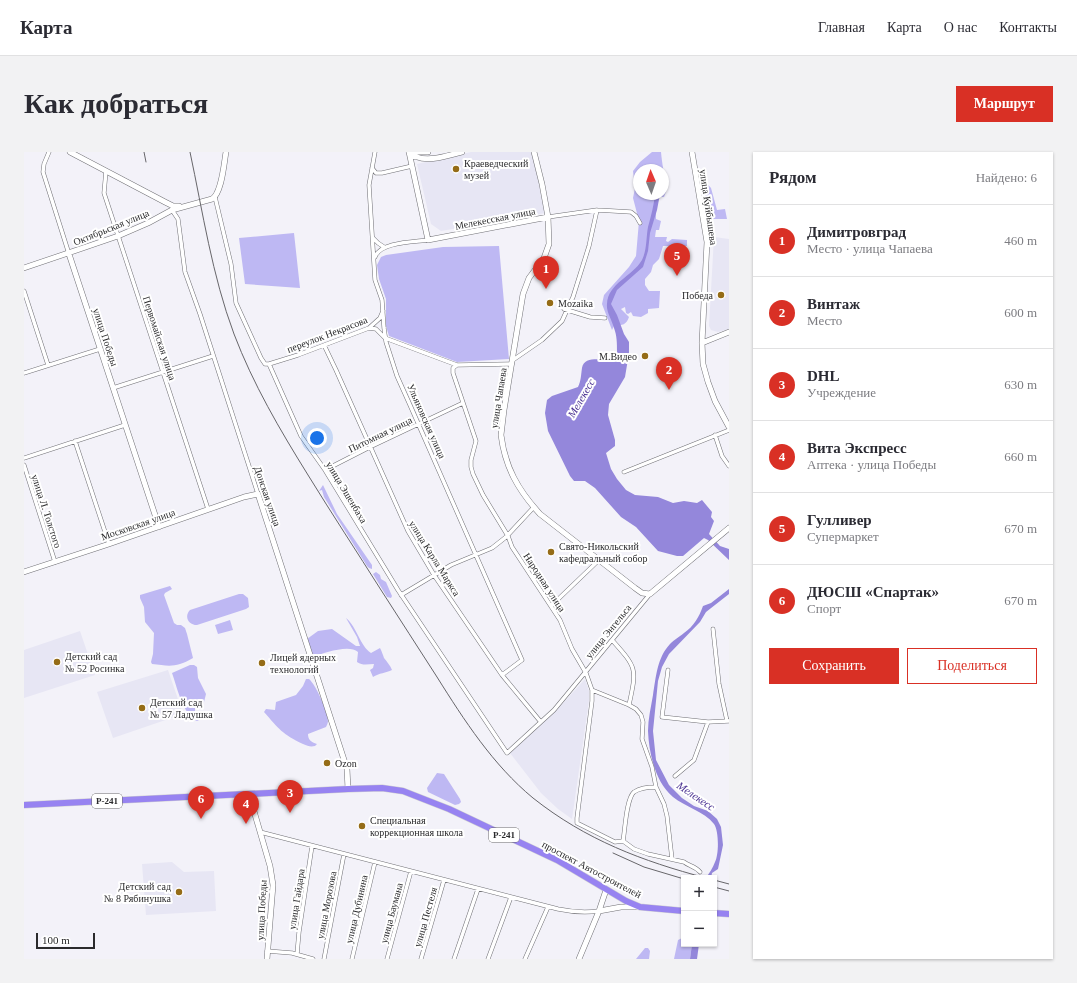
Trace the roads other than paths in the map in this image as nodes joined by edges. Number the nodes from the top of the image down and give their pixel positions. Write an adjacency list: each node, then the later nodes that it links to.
1 (49, 152): 25 (street, улица Победы)
2 (70, 152): 12 (street)
3 (226, 152): 15 (street)
4 (375, 152): 11 (street, Ульяновская улица)
5 (409, 152): 6 (street); 7 (street); 10 (street)
6 (428, 152)
7 (462, 152)
8 (534, 152): 19 (street, Мелекесская улица)
9 (692, 152): 35 (street, улица Куйбышева)
10 (412, 166): 13 (street); 23 (street)
11 (372, 168): 13 (street); 14 (street, Ульяновская улица)
12 (106, 171): 16 (street); 21 (street, Первомайская улица)
13 (376, 173): 14 (street)
14 (370, 178): 22 (street, Ульяновская улица)
15 (215, 197): 16 (street, Октябрьская улица); 40 (street, улица Эшенбаха)
16 (182, 207): 17 (street, Октябрьская улица)
17 (172, 210): 21 (street, Октябрьская улица); 38 (street, Донская улица)
18 (596, 210): 19 (street); 20 (street); 30 (street)
19 (548, 217): 23 (street, Мелекесская улица); 39 (street, улица Чапаева)
20 (640, 223)
21 (118, 236): 25 (street, Октябрьская улица); 43 (street, Первомайская улица)
22 (374, 238): 24 (street); 26 (street, Ульяновская улица)
23 (428, 240): 24 (street, Мелекесская улица)
24 (384, 247): 26 (street)
25 (69, 254): 27 (street, Октябрьская улица); 37 (street, улица Победы)
26 (373, 262): 29 (street, Ульяновская улица)
27 (24, 268)
28 (24, 291): 41 (street)
29 (383, 310): 32 (street, переулок Некрасова); 34 (street, Ульяновская улица)
30 (565, 310): 31 (street); 39 (street)
31 (605, 318)
32 (369, 328): 34 (street); 36 (street, переулок Некрасова)
33 (729, 332): 35 (street)
34 (386, 338): 42 (street); 47 (street, Ульяновская улица)
35 (702, 343): 49 (street, улица Куйбышева)
36 (324, 344): 40 (street, переулок Некрасова); 52 (street, улица Карла Маркса)
37 (100, 349): 41 (street); 45 (street, улица Победы)
38 (213, 356): 43 (street); 58 (street, Донская улица)
39 (513, 362): 42 (street); 59 (street, улица Чапаева)
40 (269, 364): 56 (street, улица Эшенбаха)
41 (48, 365): 44 (street)
42 (457, 365): 46 (street, Народная улица)
43 (163, 371): 45 (street); 60 (street, Первомайская улица)
44 (24, 373)
45 (113, 388): 48 (street, улица Победы)
46 (463, 403): 47 (street, Питомная улица); 63 (street, Народная улица)
47 (418, 424): 52 (street, Питомная улица); 65 (street, Ульяновская улица)
48 (125, 425): 51 (street); 61 (street, улица Победы)
49 (729, 428): 50 (street)
50 (716, 435): 55 (street); 57 (street)
51 (75, 441): 53 (street); 64 (street)
52 (370, 447): 56 (street, Питомная улица); 69 (street, улица Карла Маркса)
53 (24, 458)
54 (24, 465): 67 (street, улица Л. Толстого)
55 (729, 466)
56 (325, 470): 71 (street, улица Эшенбаха)
57 (624, 472)
58 (258, 494): 60 (street, Московская улица); 86 (street, Донская улица)
59 (534, 507): 63 (street); 66 (street, улица Чапаева)
60 (208, 510): 61 (street, Московская улица)
61 (159, 527): 64 (street, Московская улица)
62 (729, 528): 70 (street, улица Энгельса)
63 (508, 536): 65 (street); 72 (street, Народная улица)
64 (109, 544): 67 (street, Московская улица)
65 (476, 555): 69 (street); 77 (street, Ульяновская улица)
66 (599, 560): 70 (street, улица Чапаева); 72 (street)
67 (55, 562): 68 (street, Московская улица)
68 (24, 572)
69 (434, 575): 71 (street); 77 (street, улица Карла Маркса)
70 (650, 594): 74 (street, улица Энгельса)
71 (401, 595): 83 (street, улица Эшенбаха)
72 (551, 606): 76 (street, Народная улица)
73 (713, 629): 81 (street)
74 (612, 640): 76 (street, улица Энгельса); 79 (street)
75 (668, 670): 82 (street)
76 (586, 673): 78 (street, Народная улица); 80 (street, улица Энгельса)
77 (502, 674): 80 (street, улица Карла Маркса)
78 (592, 690): 79 (street); 90 (street, Народная улица)
79 (629, 705): 85 (street)
80 (540, 721): 83 (street, улица Энгельса)
81 (728, 721): 82 (street)
82 (708, 722): 84 (street)
83 (507, 753)
84 (675, 776)
85 (656, 787): 90 (street); 93 (street)
86 (348, 788): 87 (highway, проспект Автостроителей / Р-241); 99 (highway, проспект Автостроителей / Р-241)
87 (249, 794): 88 (highway, проспект Автостроителей / Р-241); 89 (street, улица Победы)
88 (24, 806)
89 (260, 832): 91 (street); 107 (street, улица Победы)
90 (623, 841): 93 (street)
91 (312, 846): 92 (street); 108 (street, улица Гайдара)
92 (344, 854): 94 (street); 112 (street, улица Морозова)
93 (672, 859): 96 (street)
94 (375, 862): 95 (street); 113 (street, улица Дубинина)
95 (411, 871): 97 (street); 114 (street, улица Баумана)
96 (700, 872)
97 (444, 880): 98 (street); 115 (street, улица Пестеля)
98 (478, 888): 100 (street); 116 (street)
99 (606, 890): 102 (highway, проспект Автостроителей / Р-241); 103 (street)
100 (511, 897): 101 (street); 117 (street)
101 (548, 906): 103 (street); 118 (street)
102 (640, 907): 103 (street); 104 (highway, проспект Автостроителей / Р-241)
103 (599, 911): 119 (street)
104 (681, 911)
105 (717, 913): 106 (highway)
106 (729, 914)
107 (267, 951): 108 (street); 110 (street, улица Победы)
108 (297, 954): 109 (street)
109 (308, 958): 111 (street)
110 (266, 959)
111 (314, 959)
112 (324, 959)
113 (352, 959)
114 (387, 959)
115 (421, 959)
116 (454, 959)
117 (488, 959)
118 (525, 959)
119 (579, 959)

